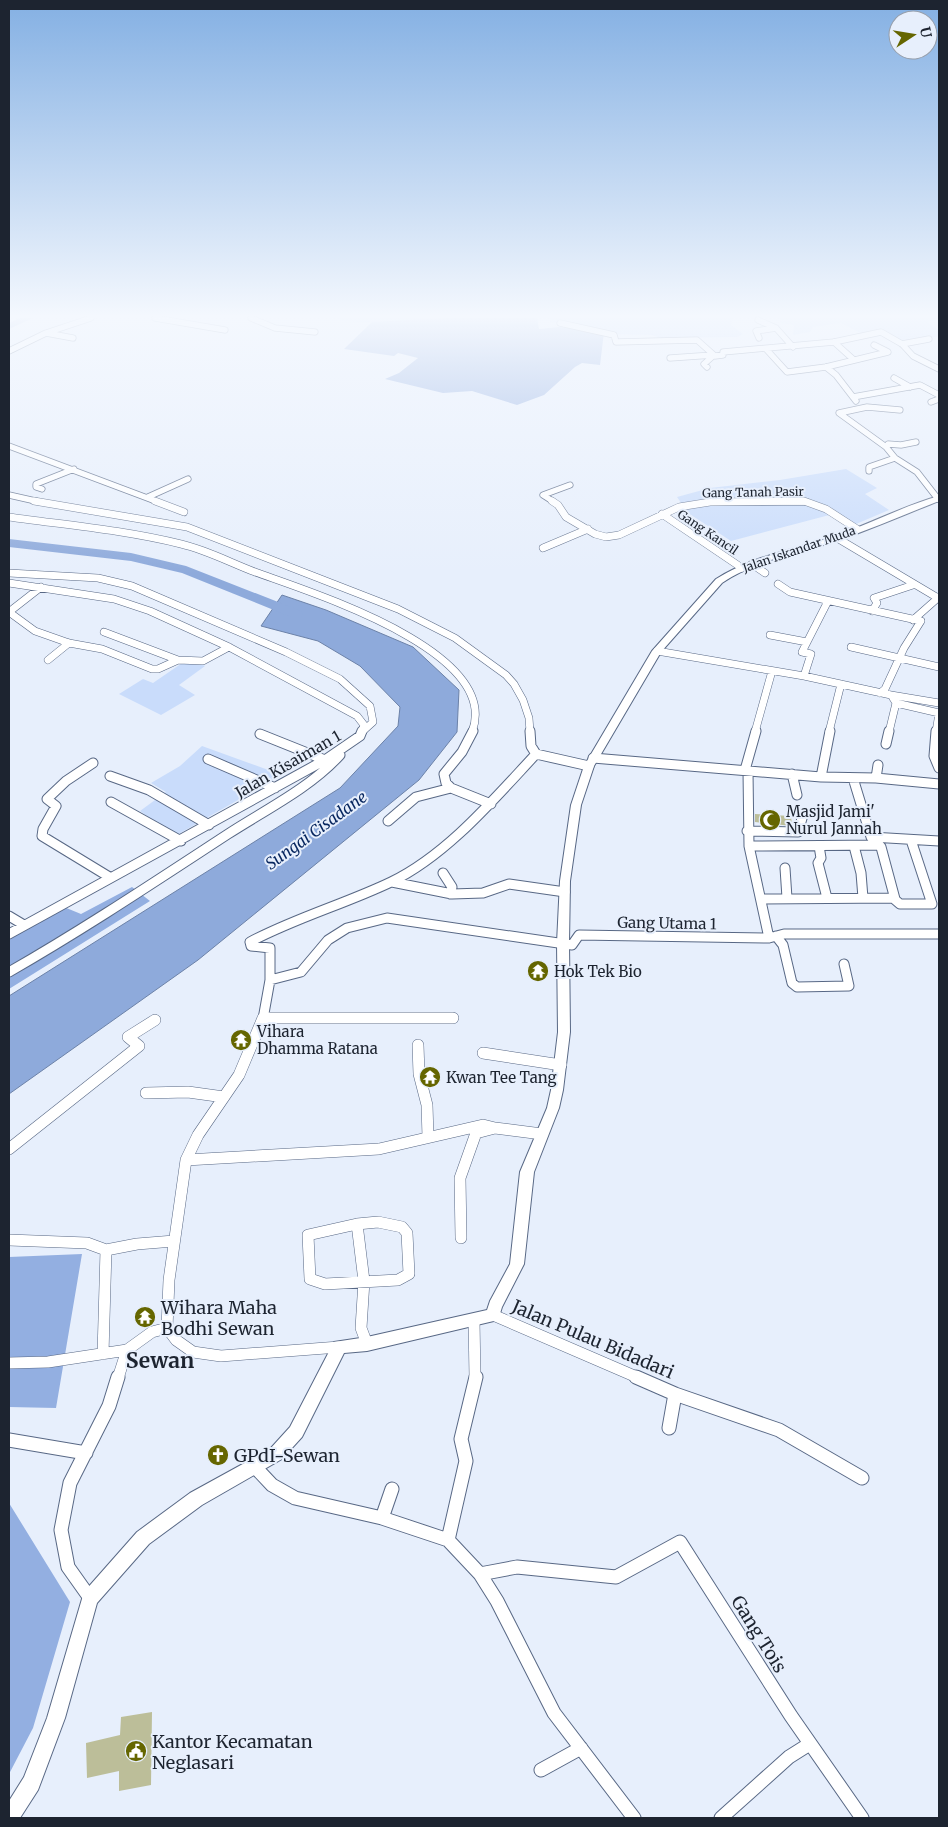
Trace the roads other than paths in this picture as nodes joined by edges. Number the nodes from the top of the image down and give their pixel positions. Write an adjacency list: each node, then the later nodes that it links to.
1 (858, 403): 2 (street)
2 (857, 407): 3 (street); 6 (street)
3 (900, 410)
4 (916, 442): 6 (street)
5 (9, 446): 8 (street)
6 (886, 447): 7 (street)
7 (895, 458): 9 (street); 17 (street)
8 (74, 469): 11 (street); 14 (street)
9 (870, 471)
10 (188, 479): 16 (street)
11 (115, 484): 13 (street); 16 (street)
12 (570, 485): 21 (street, Gang Tanah Pasir)
13 (108, 488)
14 (42, 489)
15 (10, 496): 20 (street)
16 (148, 497): 20 (street)
17 (938, 498): 22 (street, Jalan Iskandar Muda)
18 (662, 514): 21 (street, Gang Tanah Pasir); 22 (street, Gang Tanah Pasir); 26 (street, Gang Kancil)
19 (9, 517): 75 (street)
20 (173, 524): 60 (street)
21 (588, 529): 24 (street)
22 (857, 529): 23 (street, Jalan Iskandar Muda)
23 (837, 538): 25 (street, Jalan Iskandar Muda); 31 (street)
24 (543, 548)
25 (752, 564): 26 (street, Jalan Iskandar Muda); 28 (street)
26 (742, 568): 44 (street, Jalan Iskandar Muda)
27 (9, 573): 56 (street)
28 (765, 573)
29 (9, 583): 32 (street, Jalan Kisaiman 1)
30 (778, 584): 34 (street)
31 (913, 585): 33 (street); 35 (street)
32 (41, 586): 36 (street); 42 (street, Jalan Kisaiman 1)
33 (939, 597): 37 (street)
34 (828, 602): 35 (street); 41 (street)
35 (872, 611): 37 (street)
36 (9, 612): 40 (street)
37 (913, 620): 45 (street)
38 (104, 632): 47 (street)
39 (770, 635): 41 (street)
40 (69, 642): 46 (street); 47 (street)
41 (807, 642): 50 (street)
42 (229, 647): 47 (street); 56 (street, Jalan Kisaiman 1)
43 (851, 647): 45 (street)
44 (658, 651): 49 (street); 63 (street, Jalan Iskandar Muda)
45 (899, 658): 48 (street); 52 (street)
46 (48, 660)
47 (178, 660)
48 (939, 667)
49 (772, 671): 50 (street); 66 (street)
50 (804, 676): 51 (street)
51 (842, 684): 52 (street); 70 (street)
52 (880, 693): 53 (street)
53 (891, 695): 54 (street); 55 (street)
54 (896, 703): 58 (street); 67 (street)
55 (939, 703)
56 (363, 730): 59 (street, Jalan Kisaiman 1)
57 (260, 734): 62 (street)
58 (886, 744)
59 (339, 751): 62 (street, Jalan Kisaiman 1); 109 (street)
60 (536, 754): 63 (street); 78 (street)
61 (208, 759): 74 (street)
62 (325, 760): 74 (street, Jalan Kisaiman 1)
63 (591, 762): 66 (street); 95 (street, Jalan Iskandar Muda)
64 (93, 763): 93 (street)
65 (878, 765): 72 (street)
66 (746, 770): 68 (street); 82 (street)
67 (939, 770)
68 (792, 774): 70 (street); 76 (street)
69 (110, 776): 81 (street)
70 (822, 777): 71 (street)
71 (853, 778): 72 (street); 83 (street)
72 (876, 778): 73 (street)
73 (939, 784)
74 (275, 788): 81 (street, Jalan Kisaiman 1)
75 (451, 788): 78 (street); 80 (street)
76 (797, 796)
77 (111, 802): 85 (street)
78 (491, 804): 94 (street)
79 (803, 815): 82 (street)
80 (388, 821)
81 (209, 824): 85 (street, Jalan Kisaiman 1)
82 (747, 831): 88 (street)
83 (871, 837): 84 (street); 87 (street)
84 (912, 840): 86 (street); 101 (street)
85 (181, 841): 93 (street, Jalan Kisaiman 1)
86 (939, 841)
87 (879, 845): 90 (street); 101 (street)
88 (749, 846): 89 (street); 100 (street)
89 (819, 846): 90 (street); 98 (street)
90 (854, 846): 99 (street)
91 (785, 868): 97 (street)
92 (443, 873): 96 (street)
93 (112, 878): 103 (street, Jalan Kisaiman 1)
94 (392, 882): 96 (street); 110 (street)
95 (565, 892): 96 (street); 107 (street, Jalan Iskandar Muda)
96 (450, 894)
97 (787, 898): 98 (street); 100 (street)
98 (827, 898): 99 (street)
99 (863, 898): 101 (street)
100 (761, 899): 106 (street)
101 (896, 899)
102 (9, 916): 103 (street)
103 (24, 925): 104 (street, Jalan Kisaiman 1)
104 (9, 934)
105 (939, 935): 106 (street)
106 (772, 937): 107 (street, Gang Utama 1); 108 (street)
107 (563, 944): 110 (street); 116 (street, Jalan Iskandar Muda)
108 (844, 964)
109 (9, 972)
110 (270, 980): 111 (street)
111 (263, 1018): 112 (street); 118 (street)
112 (453, 1018)
113 (154, 1020): 122 (street)
114 (418, 1045): 121 (street)
115 (483, 1053): 116 (street)
116 (561, 1066): 120 (street, Jalan Iskandar Muda)
117 (146, 1093): 118 (street)
118 (224, 1097): 123 (street)
119 (494, 1128): 120 (street); 121 (street); 125 (street)
120 (542, 1134): 130 (street, Jalan Iskandar Muda)
121 (428, 1137): 123 (street)
122 (9, 1149)
123 (186, 1160): 127 (street)
124 (357, 1224): 129 (street); 129 (street); 129 (street)
125 (460, 1238)
126 (9, 1240): 128 (street)
127 (174, 1241): 128 (street); 132 (street)
128 (106, 1250): 136 (street)
129 (364, 1281): 133 (street)
130 (493, 1315): 131 (street); 138 (street, Jalan Pulau Bidadari)
131 (474, 1320): 133 (street); 146 (street)
132 (167, 1328): 134 (street); 135 (street)
133 (367, 1344): 134 (street)
134 (339, 1347): 142 (street)
135 (127, 1350): 136 (street); 141 (street)
136 (103, 1354): 137 (street)
137 (9, 1363)
138 (675, 1394): 139 (street, Jalan Pulau Bidadari); 143 (street)
139 (669, 1428)
140 (9, 1440): 141 (street)
141 (86, 1453): 149 (street)
142 (255, 1467): 145 (street); 149 (street)
143 (862, 1478)
144 (392, 1489): 145 (street)
145 (382, 1518): 146 (street)
146 (448, 1540): 148 (street)
147 (680, 1542): 148 (street); 150 (street, Gang Tois)
148 (480, 1574): 151 (street)
149 (90, 1598): 153 (street)
150 (808, 1744): 155 (street); 156 (street, Gang Tois)
151 (581, 1748): 152 (street); 154 (street)
152 (540, 1770)
153 (9, 1818)
154 (634, 1818)
155 (721, 1818)
156 (862, 1818)

